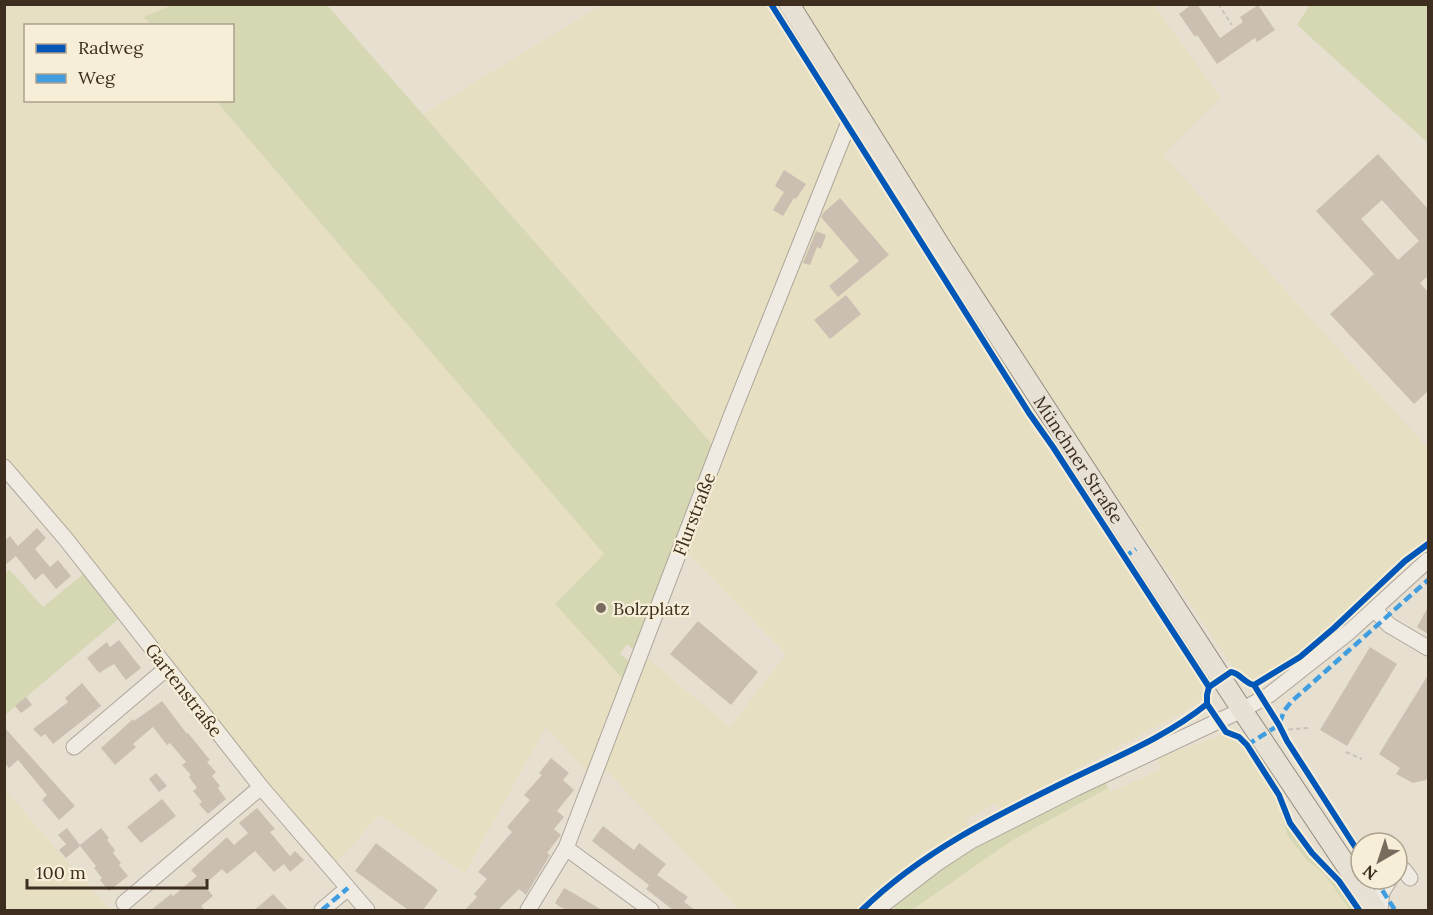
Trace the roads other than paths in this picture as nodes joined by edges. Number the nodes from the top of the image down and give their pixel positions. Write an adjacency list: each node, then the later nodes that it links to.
1 (789, 4): 2 (main road, Münchner Straße)
2 (860, 119): 8 (main road, Münchner Straße); 11 (street, Flurstraße)
3 (4, 467): 7 (street, Gartenstraße)
4 (1428, 560): 5 (street)
5 (1374, 609): 6 (street); 8 (street)
6 (1428, 648)
7 (167, 668): 9 (street); 10 (street, Gartenstraße)
8 (1242, 710): 19 (street); 20 (main road, Münchner Straße)
9 (74, 747)
10 (261, 787): 12 (street, Gartenstraße); 14 (street)
11 (566, 848): 17 (street, Flurstraße); 18 (street)
12 (348, 888): 15 (street); 16 (street, Gartenstraße)
13 (1383, 891): 20 (street)
14 (124, 903)
15 (322, 910)
16 (367, 910)
17 (528, 910)
18 (651, 910)
19 (876, 910)
20 (1378, 910)

